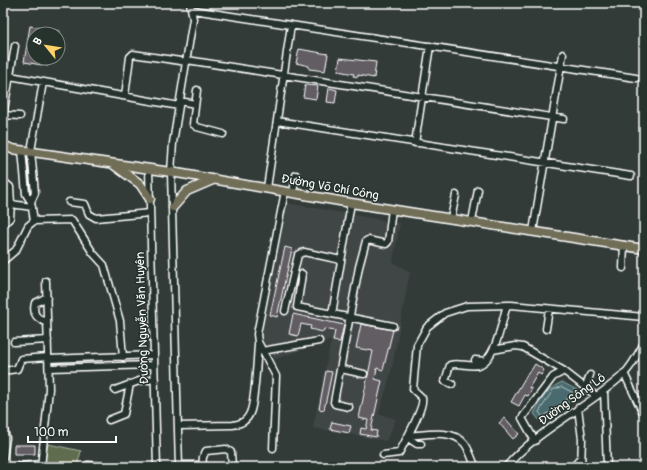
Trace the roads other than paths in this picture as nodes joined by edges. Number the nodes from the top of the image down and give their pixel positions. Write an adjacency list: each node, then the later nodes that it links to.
1 (190, 3): 2 (street)
2 (193, 10): 3 (street); 7 (street)
3 (291, 25): 5 (street); 9 (street)
4 (15, 46): 10 (street)
5 (430, 46): 8 (street); 16 (street)
6 (563, 54): 8 (street)
7 (187, 61): 9 (street); 15 (street); 17 (street)
8 (561, 66): 11 (street); 21 (street)
9 (284, 75): 16 (street); 23 (street)
10 (10, 76): 12 (street); 13 (street)
11 (636, 78)
12 (43, 82): 15 (street); 29 (street)
13 (6, 89): 19 (street)
14 (197, 90): 18 (street)
15 (125, 96): 17 (street)
16 (422, 97): 21 (street); 25 (street)
17 (179, 104): 18 (street); 34 (street)
18 (195, 104): 24 (street)
19 (3, 114): 20 (street)
20 (20, 116)
21 (553, 118): 22 (street); 32 (street)
22 (564, 119)
23 (277, 121): 25 (street); 39 (street)
24 (223, 134)
25 (415, 143): 32 (street)
26 (3, 145): 27 (main road, Đường Võ Chí Công)
27 (12, 149): 28 (main road, Đường Võ Chí Công); 30 (main road, Đường Võ Chí Công)
28 (22, 150): 29 (main road, Đường Võ Chí Công); 47 (street)
29 (31, 151): 31 (main road, Đường Võ Chí Công); 47 (street)
30 (3, 152)
31 (110, 162): 33 (main road, Đường Võ Chí Công); 43 (main road)
32 (545, 164): 36 (street); 55 (street)
33 (149, 169): 34 (main road, Đường Võ Chí Công); 43 (street, Đường Nguyễn Văn Huyên)
34 (172, 172): 37 (main road, Đường Võ Chí Công); 48 (street)
35 (296, 175): 41 (street)
36 (631, 176)
37 (215, 179): 39 (main road, Đường Võ Chí Công); 48 (main road)
38 (3, 181): 46 (street)
39 (267, 188): 41 (main road, Đường Võ Chí Công)
40 (478, 190): 53 (street)
41 (289, 192): 45 (main road, Đường Võ Chí Công); 76 (street)
42 (456, 195): 51 (street)
43 (150, 199): 50 (street, Đường Nguyễn Văn Huyên)
44 (69, 202): 50 (street)
45 (351, 203): 49 (main road, Đường Võ Chí Công); 58 (street)
46 (11, 204): 47 (street); 54 (street)
47 (32, 204): 52 (street)
48 (173, 207): 105 (street)
49 (392, 209): 51 (main road, Đường Võ Chí Công); 69 (street)
50 (150, 213): 80 (street, Đường Nguyễn Văn Huyên)
51 (451, 218): 53 (main road, Đường Võ Chí Công)
52 (34, 221): 59 (street); 81 (street)
53 (472, 221): 55 (main road, Đường Võ Chí Công)
54 (3, 222)
55 (533, 231): 56 (main road, Đường Võ Chí Công)
56 (624, 245): 57 (main road, Đường Võ Chí Công); 60 (street)
57 (644, 249)
58 (341, 260): 66 (street); 67 (street)
59 (3, 261)
60 (623, 268)
61 (302, 274): 67 (street)
62 (46, 281): 63 (street)
63 (47, 296): 70 (street); 70 (street)
64 (507, 305): 65 (street); 78 (street); 106 (street)
65 (549, 309): 68 (street); 72 (street)
66 (285, 311)
67 (332, 314): 69 (street)
68 (644, 317)
69 (350, 318): 71 (street); 87 (street)
70 (47, 323): 73 (street)
71 (393, 326)
72 (546, 329)
73 (48, 340): 75 (street); 82 (street)
74 (319, 340): 79 (street)
75 (14, 342)
76 (258, 342): 79 (street); 105 (street)
77 (644, 343): 90 (street, Đường Sông Lô)
78 (493, 350): 84 (street); 89 (street)
79 (262, 351): 109 (street)
80 (154, 355): 81 (street); 85 (street, Đường Nguyễn Văn Huyên)
81 (123, 357): 82 (street)
82 (48, 358): 86 (street); 88 (street)
83 (475, 360): 84 (street)
84 (485, 361): 95 (street)
85 (154, 365): 86 (street); 93 (street, Đường Nguyễn Văn Huyên)
86 (49, 368): 114 (street)
87 (341, 369): 91 (street); 100 (street)
88 (3, 371)
89 (564, 371): 96 (street); 107 (street)
90 (624, 373): 98 (street, Đường Sông Lô); 102 (street)
91 (364, 374)
92 (590, 376): 96 (street)
93 (154, 379): 94 (street); 119 (street, Đường Nguyễn Văn Huyên)
94 (130, 384): 97 (street); 103 (street)
95 (452, 384)
96 (585, 388): 99 (street)
97 (114, 390)
98 (604, 391): 99 (street, Đường Sông Lô); 125 (street)
99 (596, 396): 101 (street, Đường Sông Lô)
100 (349, 407)
101 (578, 408): 107 (street, Đường Sông Lô); 112 (street)
102 (644, 415)
103 (109, 420)
104 (3, 426): 111 (street)
105 (178, 426): 115 (street)
106 (409, 436): 108 (street); 110 (street); 121 (street)
107 (535, 441): 122 (street, Đường Sông Lô)
108 (421, 444)
109 (273, 448)
110 (383, 455)
111 (3, 458)
112 (581, 458): 123 (street); 124 (street)
113 (88, 465): 118 (street)
114 (41, 466): 117 (street)
115 (179, 466): 116 (street)
116 (202, 466): 120 (street)
117 (13, 467)
118 (115, 467)
119 (157, 467)
120 (232, 467)
121 (476, 467)
122 (506, 467)
123 (573, 467)
124 (581, 467)
125 (607, 467)

